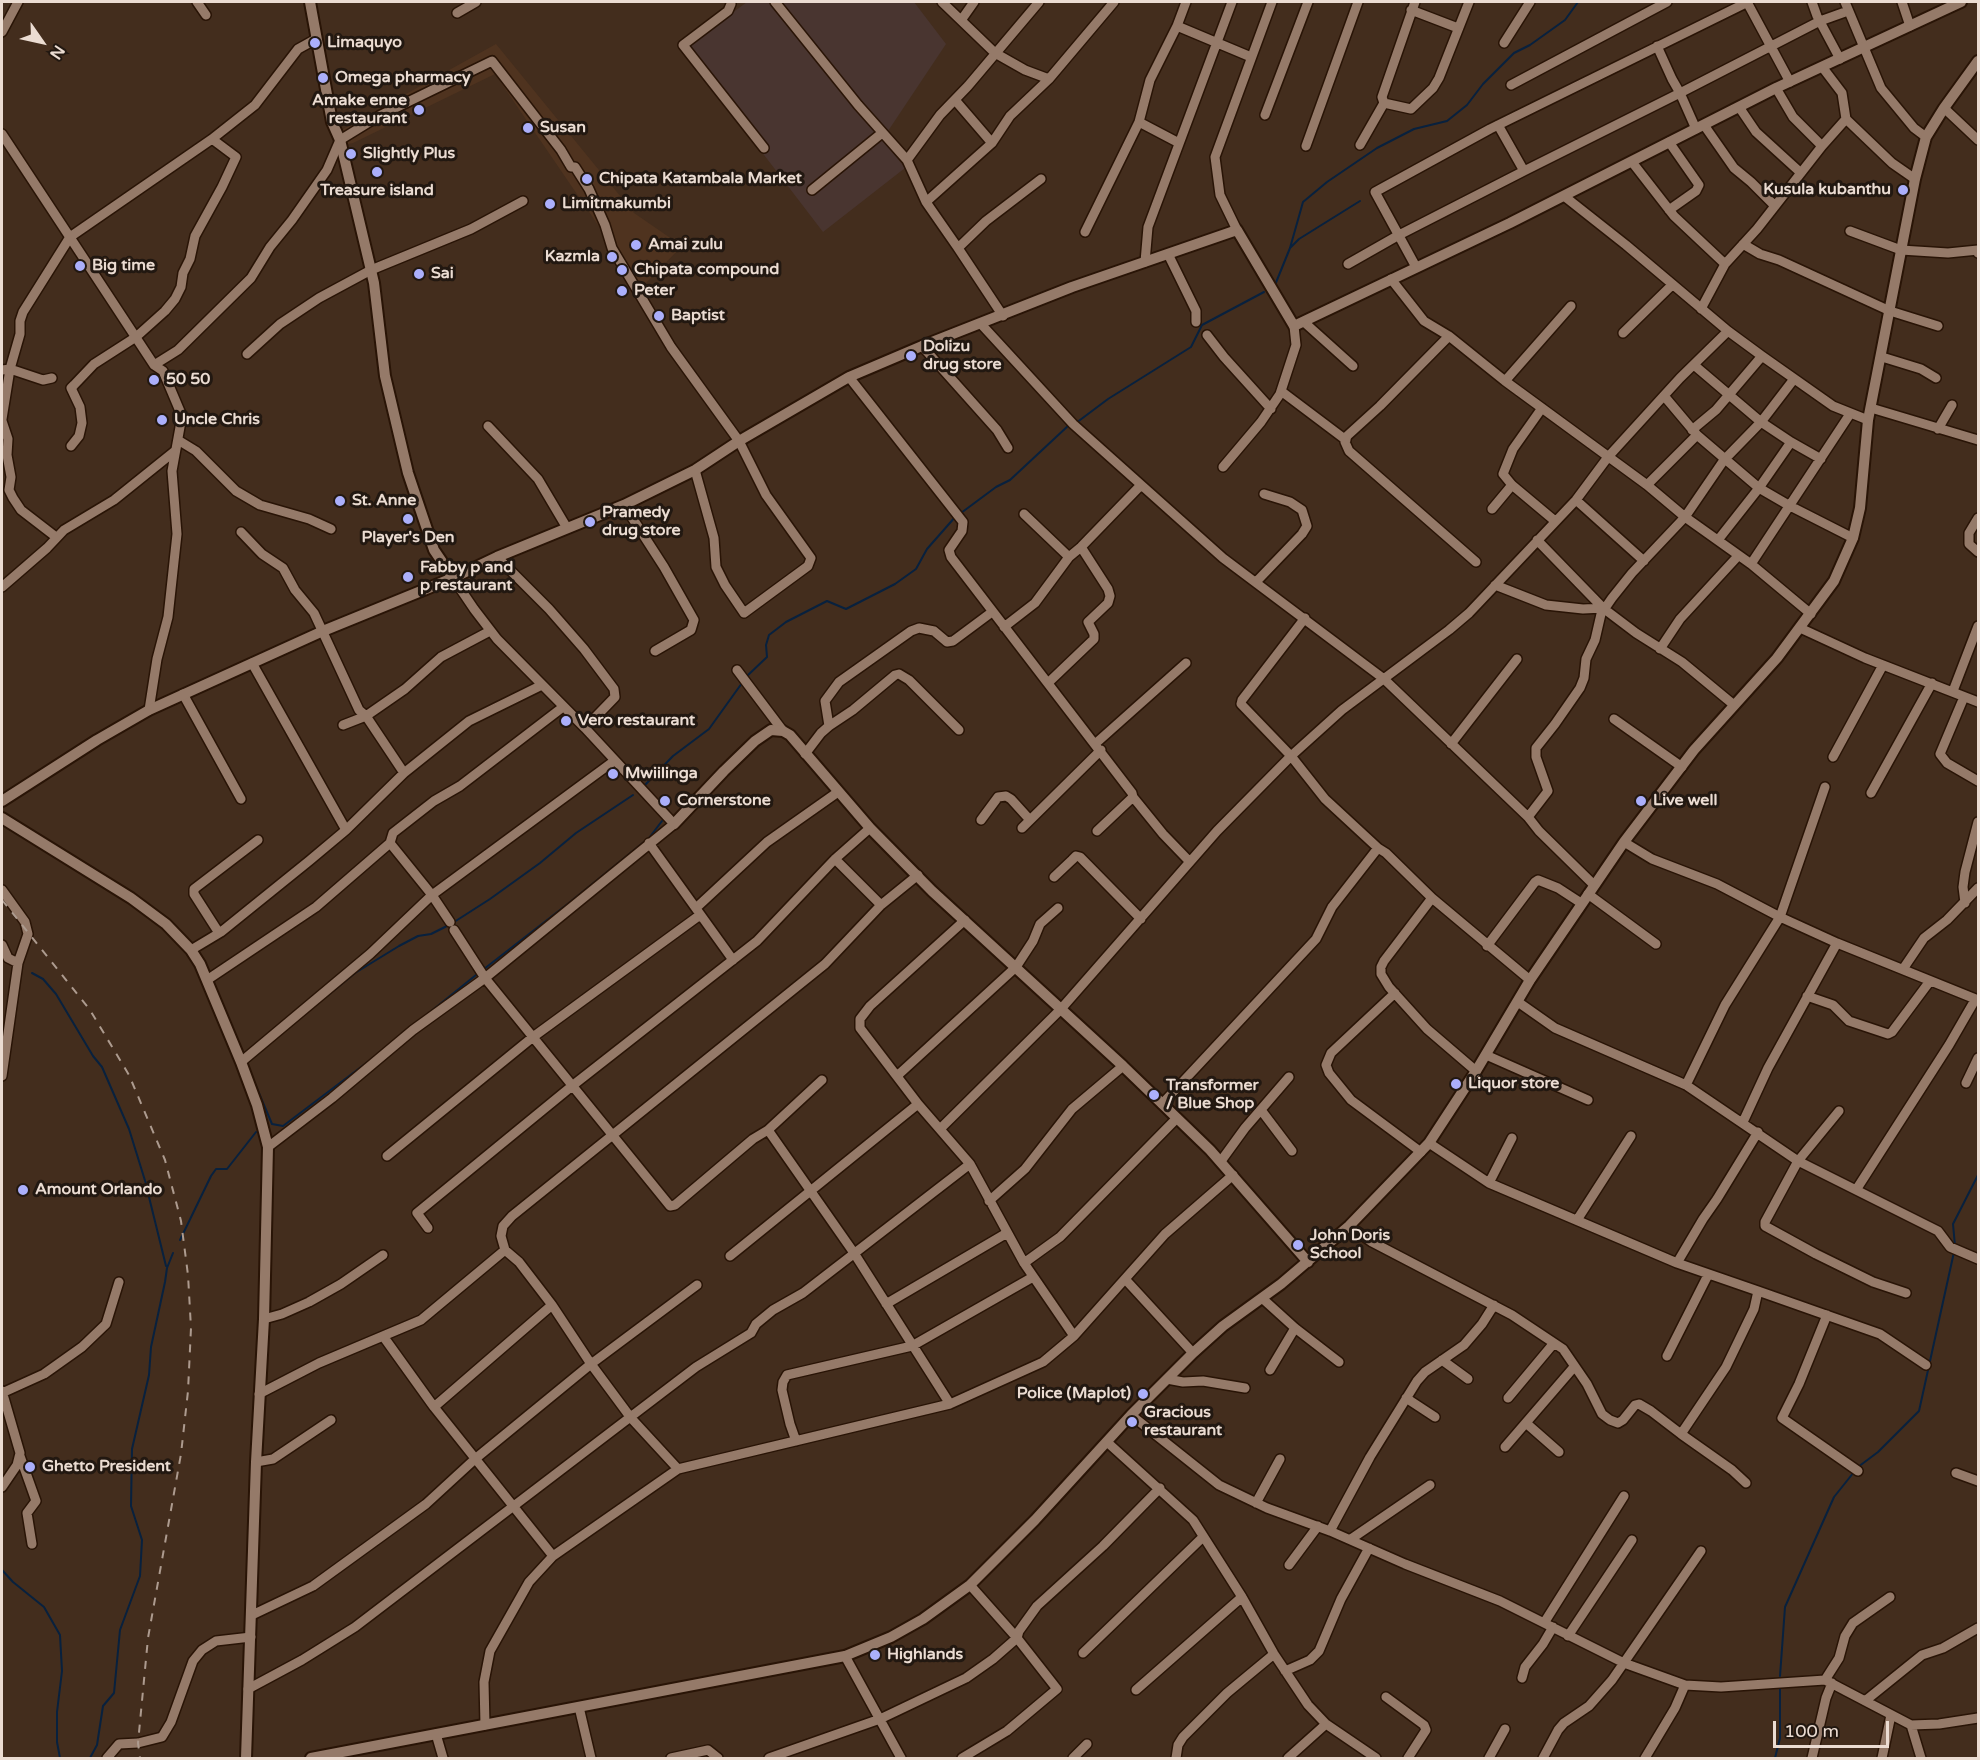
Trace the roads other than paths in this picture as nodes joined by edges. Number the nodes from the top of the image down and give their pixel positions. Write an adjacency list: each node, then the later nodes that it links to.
1 (18, 2): 34 (street)
2 (197, 2): 28 (street)
3 (309, 2): 35 (street)
4 (476, 2): 27 (street)
5 (731, 2): 72 (street)
6 (775, 2): 60 (street)
7 (942, 2): 29 (street)
8 (974, 2): 29 (street)
9 (1039, 2): 41 (street)
10 (1114, 2): 46 (street)
11 (1186, 2): 31 (street)
12 (1232, 2): 37 (street)
13 (1272, 2): 42 (street)
14 (1308, 2): 55 (street)
15 (1358, 2): 70 (street)
16 (1469, 2): 33 (street)
17 (1530, 2): 36 (street)
18 (1666, 2): 48 (street)
19 (1748, 2): 23 (street); 39 (street)
20 (1812, 2): 30 (street)
21 (1902, 2): 32 (street)
22 (1961, 2): 26 (street)
23 (1731, 5): 38 (street)
24 (1413, 6): 33 (street); 52 (street)
25 (1847, 6): 30 (street); 40 (street)
26 (1940, 7): 32 (street)
27 (456, 13)
28 (206, 15)
29 (962, 19): 41 (street)
30 (1820, 21): 39 (street); 43 (street)
31 (1177, 26): 37 (street); 57 (street)
32 (1910, 26): 40 (street)
33 (1458, 28): 52 (street)
34 (2, 32)
35 (316, 39): 63 (street); 64 (street)
36 (1504, 43)
37 (1216, 44): 42 (street); 68 (street)
38 (1657, 46): 50 (street); 58 (street)
39 (1770, 47): 47 (street); 50 (street)
40 (1864, 48): 43 (street); 62 (street)
41 (995, 53): 46 (street); 51 (street)
42 (1251, 57): 85 (street)
43 (1840, 60): 45 (street)
44 (1978, 61): 54 (street)
45 (1823, 68): 47 (street); 56 (street)
46 (1049, 78): 67 (street)
47 (1790, 82): 49 (street)
48 (1511, 85)
49 (1776, 88): 53 (street); 71 (street)
50 (1680, 93): 59 (street); 75 (street)
51 (955, 100): 67 (street); 73 (street)
52 (1384, 103): 69 (street)
53 (1739, 107): 59 (street); 76 (street)
54 (1944, 108): 62 (street); 65 (street)
55 (1265, 115)
56 (1846, 119): 71 (street); 77 (street)
57 (1139, 122): 68 (street); 87 (street)
58 (1498, 125): 75 (street); 88 (street)
59 (1700, 127): 66 (street); 83 (street)
60 (882, 133): 73 (street); 79 (street)
61 (2, 134): 89 (street)
62 (1926, 137): 77 (street)
63 (212, 139): 89 (street); 114 (street)
64 (340, 140): 99 (street); 119 (street); 144 (street)
65 (1978, 140)
66 (1669, 142): 74 (street); 84 (street)
67 (992, 143): 82 (street)
68 (1179, 143): 95 (street)
69 (1359, 145)
70 (1306, 146)
71 (1822, 146): 76 (street)
72 (764, 148)
73 (907, 160): 82 (street)
74 (1632, 162): 80 (street); 84 (street)
75 (1524, 171): 88 (street)
76 (1801, 173): 83 (street)
77 (1915, 179): 92 (street)
78 (1041, 180): 91 (street)
79 (812, 190)
80 (1564, 196): 98 (street); 101 (street)
81 (523, 201): 99 (street)
82 (926, 202): 91 (street)
83 (1775, 206): 90 (street)
84 (1669, 210): 97 (street)
85 (1237, 230): 94 (street); 108 (street)
86 (1850, 231): 92 (street)
87 (1085, 232)
88 (1399, 235): 96 (street); 98 (street)
89 (70, 237): 114 (street); 122 (street)
90 (1743, 244): 97 (street); 104 (street)
91 (958, 248): 105 (street)
92 (1901, 250): 93 (street); 104 (street)
93 (1978, 251)
94 (1168, 254): 95 (street); 106 (street)
95 (1145, 262): 105 (street)
96 (1348, 264)
97 (1725, 264): 103 (street)
98 (1416, 267): 100 (street)
99 (371, 270): 116 (street); 182 (street)
100 (1391, 279): 108 (street); 113 (street)
101 (1672, 285): 103 (street); 111 (street)
102 (1571, 306): 127 (street)
103 (1701, 309): 110 (street)
104 (1890, 311): 109 (street); 118 (street)
105 (1003, 316): 107 (street)
106 (1196, 322)
107 (981, 324): 115 (street); 154 (street)
108 (1299, 324): 121 (street); 128 (street)
109 (1938, 326)
110 (1728, 332): 117 (street); 120 (street)
111 (1623, 333)
112 (1207, 335): 133 (street)
113 (1449, 336): 127 (street); 142 (street)
114 (136, 337): 119 (street); 146 (street)
115 (922, 346): 123 (street); 147 (street)
116 (247, 354)
117 (1762, 356): 126 (street); 129 (street)
118 (1882, 357): 125 (street); 135 (street)
119 (154, 365): 141 (street)
120 (1694, 365): 129 (street); 130 (street)
121 (1353, 366)
122 (6, 370): 124 (street); 136 (street)
123 (849, 377): 144 (street); 187 (street)
124 (52, 378)
125 (1936, 378)
126 (1794, 379): 134 (street); 137 (street)
127 (1505, 381): 132 (street)
128 (1281, 391): 133 (street); 142 (street)
129 (1729, 396): 137 (street); 140 (street)
130 (1665, 397): 140 (street); 149 (street)
131 (1952, 405): 139 (street)
132 (1542, 408): 149 (street); 155 (street)
133 (1271, 409): 152 (street)
134 (1850, 414): 135 (street); 150 (street)
135 (1870, 414): 139 (street); 171 (street)
136 (2, 420): 170 (street)
137 (1761, 422): 145 (street); 151 (street)
138 (488, 426): 167 (street)
139 (1938, 429): 143 (street)
140 (1695, 432): 151 (street); 156 (street)
141 (178, 440): 148 (street); 168 (street)
142 (1346, 440): 180 (street)
143 (1978, 440)
144 (739, 441): 153 (street); 153 (street)
145 (1791, 442): 150 (street); 157 (street)
146 (71, 446)
147 (1008, 448)
148 (175, 451): 170 (street); 212 (street)
149 (1608, 457): 156 (street); 159 (street)
150 (1821, 459): 161 (street)
151 (1724, 460): 157 (street); 164 (street)
152 (1223, 467)
153 (695, 470): 160 (street)
154 (1141, 485): 174 (street); 183 (street)
155 (1512, 485): 162 (street); 166 (street)
156 (1647, 485): 164 (street)
157 (1759, 488): 161 (street); 173 (street)
158 (1264, 494): 183 (street)
159 (1576, 500): 166 (street); 179 (street)
160 (624, 505): 167 (street); 196 (street)
161 (1790, 506): 171 (street); 181 (street)
162 (1492, 509)
163 (1024, 514): 178 (street)
164 (1685, 517): 173 (street); 179 (street)
165 (1978, 518): 175 (street)
166 (1555, 521): 172 (street)
167 (567, 528): 177 (street)
168 (331, 529)
169 (241, 532): 193 (street)
170 (56, 537): 185 (street)
171 (1853, 538): 188 (street)
172 (1537, 540): 184 (street); 186 (street)
173 (1718, 540): 176 (street)
174 (1081, 547): 178 (street); 203 (street)
175 (1978, 552)
176 (1738, 556): 181 (street); 195 (street)
177 (497, 557): 182 (street); 217 (street)
178 (1069, 557): 191 (street)
179 (1644, 561): 186 (street)
180 (1476, 562)
181 (1751, 564): 188 (street)
182 (453, 578): 193 (street); 194 (street)
183 (1256, 582): 189 (street)
184 (1495, 585): 186 (street); 202 (street)
185 (2, 587)
186 (1604, 608): 195 (street); 235 (street)
187 (992, 612): 191 (street); 216 (street)
188 (1811, 614): 192 (street)
189 (1305, 618): 202 (street); 223 (street)
190 (1978, 626): 206 (street)
191 (1004, 627): 203 (street)
192 (1800, 628): 200 (street); 210 (street)
193 (323, 631): 198 (street); 213 (street)
194 (490, 631): 205 (street); 213 (street)
195 (1660, 649): 210 (street)
196 (655, 651)
197 (1517, 659): 220 (street)
198 (252, 663): 207 (street); 243 (street)
199 (1186, 663): 221 (street)
200 (1883, 665): 204 (street); 224 (street)
201 (737, 670): 219 (street)
202 (1384, 678): 220 (street); 223 (street)
203 (1048, 682): 221 (street)
204 (1932, 683): 206 (street); 231 (street)
205 (542, 685): 211 (street); 227 (street)
206 (1953, 691): 208 (street)
207 (183, 694): 212 (street); 233 (street)
208 (1964, 697): 209 (street); 228 (street)
209 (1978, 702)
210 (1734, 705): 226 (street)
211 (563, 707): 217 (street); 247 (street)
212 (149, 710): 234 (street)
213 (366, 716): 215 (street); 227 (street)
214 (1614, 719): 226 (street)
215 (343, 725)
216 (829, 726): 218 (street); 222 (street)
217 (585, 728): 225 (street)
218 (958, 730)
219 (783, 731): 222 (street); 240 (street)
220 (1450, 744): 235 (street)
221 (1098, 747): 232 (street); 238 (street)
222 (805, 754): 230 (street)
223 (1291, 756): 249 (street); 251 (street)
224 (1833, 757)
225 (614, 761): 240 (street); 257 (street)
226 (1682, 767): 246 (street)
227 (404, 773): 243 (street)
228 (1978, 780)
229 (1826, 787): 263 (street)
230 (838, 792): 241 (street); 262 (street)
231 (1871, 793)
232 (1133, 796): 244 (street); 251 (street)
233 (242, 799)
234 (2, 801)
235 (1528, 817): 256 (street)
236 (2, 818): 271 (street)
237 (981, 820): 238 (street)
238 (1030, 820): 242 (street)
239 (1978, 822): 259 (street)
240 (674, 824): 248 (street)
241 (870, 828): 250 (street); 252 (street)
242 (1022, 828)
243 (346, 830): 266 (street)
244 (1097, 831)
245 (258, 840): 266 (street)
246 (1624, 842): 256 (street); 263 (street)
247 (390, 843): 257 (street); 277 (street)
248 (649, 843): 262 (street); 276 (street)
249 (1378, 848): 258 (street); 300 (street)
250 (835, 859): 260 (street); 272 (street)
251 (1190, 862): 264 (street)
252 (918, 875): 260 (street); 265 (street)
253 (1054, 877): 264 (street)
254 (1978, 888): 259 (street)
255 (2, 890): 273 (street)
256 (1588, 894): 268 (street); 270 (street); 278 (street)
257 (432, 895): 276 (street); 288 (street)
258 (1432, 898): 270 (street); 280 (street)
259 (1965, 903): 275 (street)
260 (881, 905): 308 (street)
261 (1058, 908): 274 (street)
262 (698, 911): 272 (street); 285 (street)
263 (1780, 917): 267 (street); 296 (street)
264 (1141, 918): 284 (street)
265 (965, 920): 274 (street); 292 (street)
266 (219, 933): 271 (street)
267 (1837, 943): 275 (street); 281 (street)
268 (1656, 944)
269 (2, 945): 273 (street)
270 (1487, 946): 278 (street)
271 (192, 950): 277 (street)
272 (733, 960): 297 (street)
273 (18, 963): 291 (street)
274 (1016, 967): 284 (street); 292 (street)
275 (1903, 969): 279 (street)
276 (485, 978): 285 (street); 312 (street)
277 (207, 980): 288 (street)
278 (1530, 980): 283 (street)
279 (1930, 981): 281 (street); 282 (street)
280 (1395, 993): 290 (street); 314 (street)
281 (1807, 996): 304 (street)
282 (1977, 1000): 321 (street)
283 (1518, 1002): 286 (street); 296 (street)
284 (1061, 1009): 289 (street); 305 (street)
285 (533, 1037): 297 (street); 315 (street)
286 (1486, 1054): 290 (street); 298 (street)
287 (1978, 1058): 295 (street)
288 (241, 1062): 312 (street)
289 (1123, 1066): 300 (street); 323 (street)
290 (1476, 1071): 311 (street)
291 (2, 1076)
292 (897, 1077): 299 (street)
293 (1289, 1077): 301 (street)
294 (822, 1080): 306 (street)
295 (1966, 1083)
296 (1686, 1085): 304 (street)
297 (572, 1086): 308 (street); 326 (street)
298 (1588, 1100)
299 (918, 1104): 305 (street); 322 (street)
300 (1162, 1104): 303 (street)
301 (1261, 1110): 313 (street); 316 (street)
302 (1839, 1111): 317 (street)
303 (1177, 1118): 316 (street); 334 (street)
304 (1743, 1122): 307 (street)
305 (940, 1129): 318 (street)
306 (768, 1130): 308 (street); 322 (street)
307 (1758, 1132): 317 (street); 335 (street)
308 (612, 1136): 328 (street)
309 (1631, 1136): 324 (street)
310 (1512, 1138): 320 (street)
311 (1429, 1143): 314 (street); 320 (street)
312 (268, 1147): 348 (street)
313 (1292, 1151)
314 (1421, 1152): 325 (street)
315 (387, 1156)
316 (1221, 1161): 319 (street)
317 (1798, 1161): 321 (street); 342 (street)
318 (970, 1164): 323 (street); 329 (street)
319 (1233, 1175): 333 (street); 338 (street)
320 (1489, 1183): 324 (street)
321 (1856, 1190): 332 (street)
322 (810, 1192): 329 (street); 331 (street)
323 (990, 1201): 327 (street)
324 (1577, 1220): 335 (street)
325 (1349, 1226): 333 (street); 346 (street)
326 (428, 1228)
327 (1007, 1233): 334 (street); 344 (street)
328 (505, 1250): 345 (street); 350 (street)
329 (854, 1253): 344 (street); 373 (street)
330 (383, 1255): 348 (street)
331 (730, 1256)
332 (1978, 1259)
333 (1308, 1262): 343 (street)
334 (1024, 1263): 337 (street)
335 (1677, 1263): 336 (street)
336 (1708, 1275): 341 (street); 355 (street)
337 (1033, 1278): 351 (street); 353 (street)
338 (1125, 1279): 351 (street); 354 (street)
339 (118, 1282): 365 (street)
340 (697, 1286): 358 (street)
341 (1758, 1291): 347 (street); 376 (street)
342 (1906, 1293)
343 (1263, 1299): 349 (street); 354 (street)
344 (886, 1304): 353 (street)
345 (552, 1305): 358 (street); 370 (street)
346 (1494, 1305): 352 (street); 356 (street)
347 (1827, 1315): 359 (street); 386 (street)
348 (264, 1319): 366 (street)
349 (1295, 1328): 357 (street); 361 (street)
350 (383, 1336): 366 (street); 370 (street)
351 (1074, 1336): 369 (street)
352 (1554, 1343): 360 (street); 368 (street)
353 (912, 1346): 369 (street); 377 (street)
354 (1193, 1353): 362 (street)
355 (1667, 1356)
356 (1442, 1360): 363 (street); 367 (street)
357 (1339, 1362)
358 (591, 1364): 373 (street); 382 (street)
359 (1926, 1365)
360 (1574, 1367): 375 (street); 376 (street)
361 (1270, 1370)
362 (1167, 1379): 364 (street); 371 (street)
363 (1468, 1379)
364 (1245, 1388)
365 (2, 1392): 381 (street)
366 (260, 1394): 384 (street)
367 (1406, 1398): 372 (street); 397 (street)
368 (1508, 1398)
369 (950, 1404): 377 (street)
370 (434, 1407): 382 (street)
371 (1131, 1415): 378 (street); 394 (street)
372 (1435, 1417)
373 (631, 1418): 385 (street); 395 (street)
374 (332, 1420): 384 (street)
375 (1526, 1423): 379 (street); 380 (street)
376 (1681, 1434): 389 (street)
377 (796, 1441): 385 (street)
378 (1107, 1442): 392 (street); 406 (street)
379 (1505, 1447)
380 (1559, 1452)
381 (20, 1453): 391 (street); 401 (street)
382 (475, 1459): 395 (street); 409 (street)
383 (1280, 1459): 394 (street)
384 (256, 1462): 409 (street)
385 (678, 1469): 404 (street)
386 (1858, 1471)
387 (1956, 1473): 388 (street)
388 (1978, 1481)
389 (1746, 1483)
390 (1430, 1485): 399 (street)
391 (2, 1487)
392 (1160, 1488): 398 (street); 414 (street)
393 (1624, 1496): 410 (street)
394 (1256, 1503): 396 (street)
395 (513, 1507): 404 (street); 423 (street)
396 (1318, 1526): 397 (street); 405 (street)
397 (1330, 1531): 399 (street)
398 (1203, 1537): 407 (street); 415 (street)
399 (1351, 1539): 402 (street)
400 (1632, 1540): 412 (street)
401 (32, 1544)
402 (1369, 1548): 410 (street); 419 (street)
403 (1701, 1551): 418 (street)
404 (553, 1556): 432 (street)
405 (1288, 1565)
406 (969, 1585): 414 (street); 417 (street)
407 (1242, 1597): 416 (street); 424 (street)
408 (1890, 1597): 421 (street)
409 (252, 1615): 413 (street)
410 (1548, 1625): 412 (street); 420 (street)
411 (1978, 1628): 426 (street)
412 (1568, 1636): 418 (street)
413 (251, 1637): 423 (street); 437 (street)
414 (1017, 1638): 430 (street); 446 (street)
415 (1083, 1653)
416 (1274, 1654): 419 (street); 448 (street)
417 (844, 1656): 427 (street); 430 (street)
418 (1624, 1663): 422 (street); 453 (street)
419 (1286, 1671): 431 (street)
420 (1522, 1677)
421 (1829, 1681): 422 (street); 426 (street); 455 (street)
422 (1685, 1684): 454 (street)
423 (248, 1689): 438 (street)
424 (1136, 1690)
425 (1386, 1697): 451 (street)
426 (1864, 1701): 428 (street)
427 (579, 1707): 432 (street); 441 (street)
428 (1891, 1715): 433 (street); 456 (street)
429 (1978, 1718): 433 (street)
430 (880, 1719): 444 (street); 445 (street)
431 (1326, 1724): 449 (street); 450 (street)
432 (485, 1725): 435 (street)
433 (1911, 1725): 457 (street)
434 (1505, 1729): 452 (street)
435 (436, 1734): 439 (street); 440 (street)
436 (1087, 1744): 447 (street)
437 (107, 1758)
438 (246, 1758)
439 (311, 1758)
440 (443, 1758)
441 (591, 1758)
442 (671, 1758): 443 (street)
443 (718, 1758)
444 (769, 1758)
445 (901, 1758)
446 (962, 1758)
447 (1073, 1758)
448 (1176, 1758)
449 (1288, 1758)
450 (1376, 1758)
451 (1408, 1758)
452 (1489, 1758)
453 (1543, 1758)
454 (1645, 1758)
455 (1812, 1758)
456 (1882, 1758)
457 (1921, 1758)

